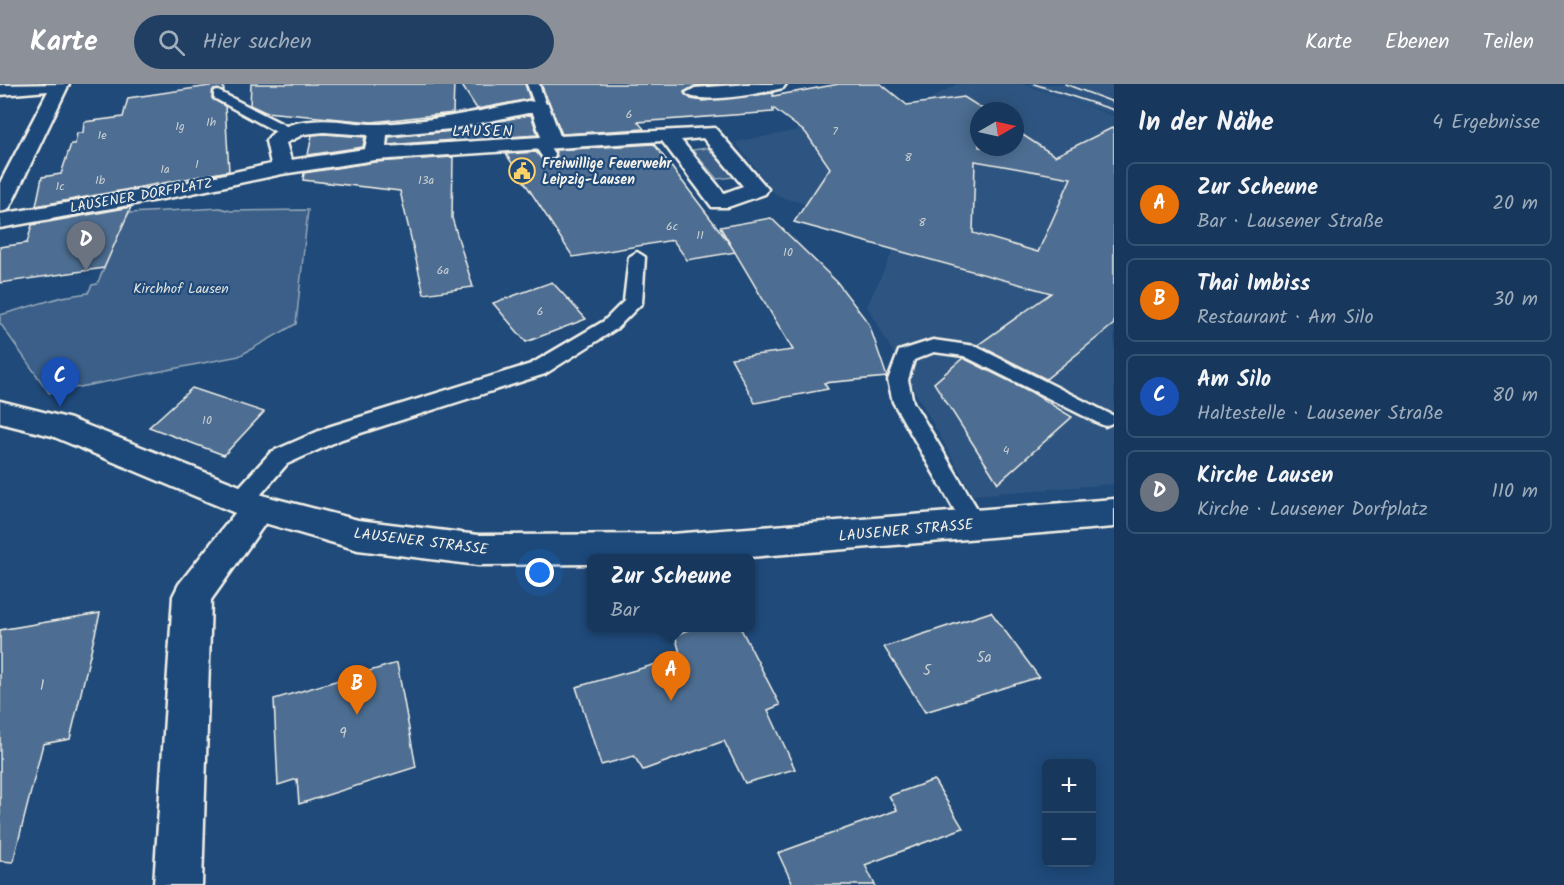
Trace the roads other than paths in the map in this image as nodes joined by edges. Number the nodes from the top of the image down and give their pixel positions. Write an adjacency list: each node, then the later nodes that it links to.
1 (60, 84): 5 (street); 15 (street)
2 (533, 84): 7 (lane)
3 (777, 84): 4 (street)
4 (698, 89): 10 (street)
5 (0, 90)
6 (218, 95): 9 (lane)
7 (541, 108): 8 (street); 12 (street)
8 (378, 130): 9 (street); 13 (street)
9 (287, 132): 14 (street)
10 (708, 132): 11 (street, LAUSENER DORFPLATZ); 11 (street)
11 (668, 136): 12 (street, LAUSENER DORFPLATZ)
12 (546, 147): 13 (street, LAUSENER DORFPLATZ)
13 (375, 154): 14 (street, LAUSENER DORFPLATZ)
14 (282, 168): 16 (street, LAUSENER DORFPLATZ)
15 (0, 205)
16 (0, 221)
17 (637, 257): 20 (lane)
18 (0, 412): 20 (street, LAUSENER STRASSE)
19 (1105, 418): 22 (lane)
20 (250, 504): 22 (street, LAUSENER STRASSE); 23 (street)
21 (1114, 513): 22 (street, LAUSENER STRASSE)
22 (975, 525)
23 (178, 885)

